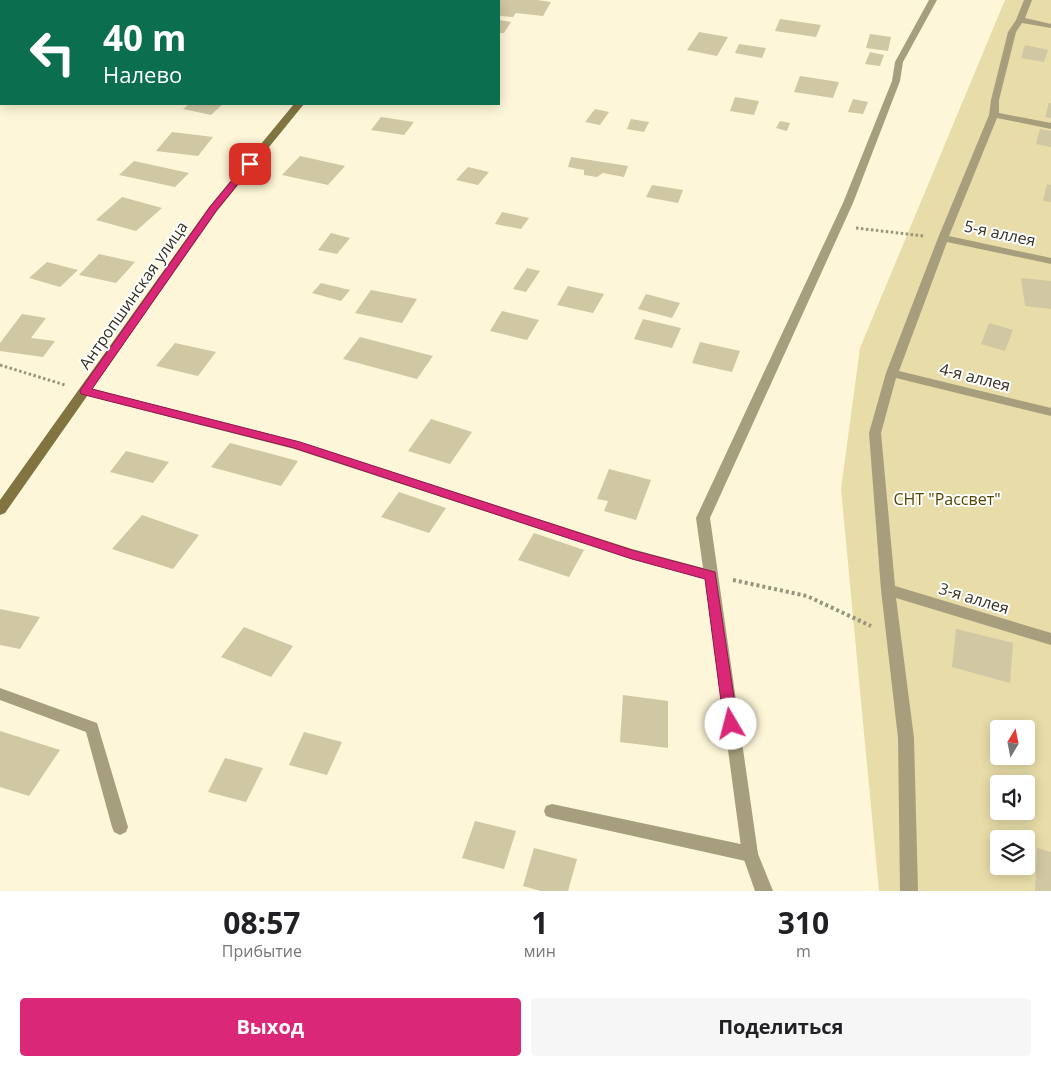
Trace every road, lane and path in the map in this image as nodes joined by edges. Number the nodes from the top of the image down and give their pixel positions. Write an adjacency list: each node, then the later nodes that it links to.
1 (933, 0): 8 (street)
2 (1028, 0): 3 (street)
3 (1020, 20): 4 (street); 6 (street)
4 (1051, 26)
5 (298, 105): 13 (street, Антропшинская улица)
6 (994, 115): 7 (street); 9 (street)
7 (1051, 126)
8 (838, 226): 9 (path); 16 (street)
9 (943, 238): 10 (street, 5-я аллея); 12 (street)
10 (1051, 261)
11 (0, 365): 13 (path)
12 (892, 373): 14 (street, 4-я аллея); 17 (street)
13 (85, 391): 15 (street, Антропшинская улица); 16 (street)
14 (1051, 412)
15 (0, 510)
16 (710, 575): 18 (path); 23 (street)
17 (888, 590): 18 (street); 19 (street, 3-я аллея)
18 (893, 637): 25 (street)
19 (1051, 639)
20 (0, 694): 22 (street)
21 (552, 810): 23 (street)
22 (120, 827)
23 (750, 854): 24 (street)
24 (764, 891)
25 (909, 891)

